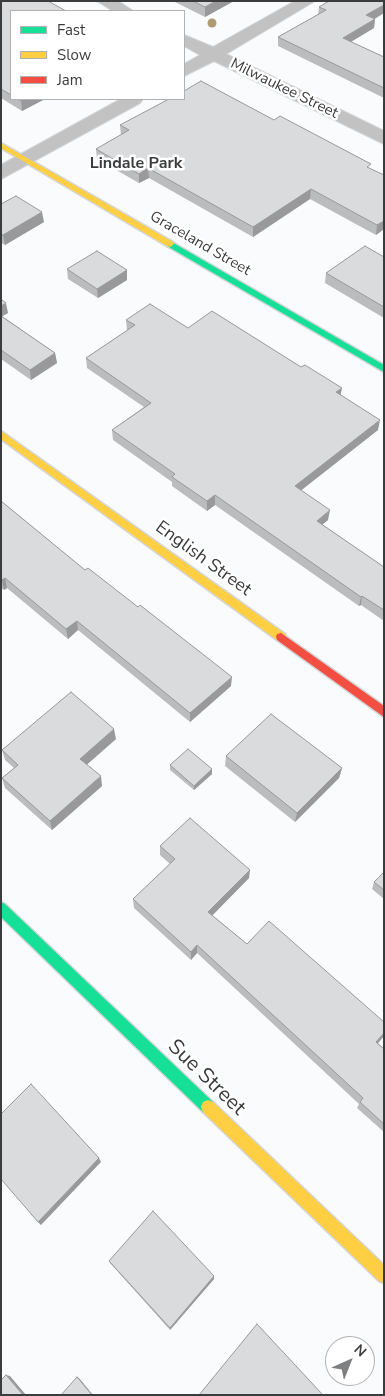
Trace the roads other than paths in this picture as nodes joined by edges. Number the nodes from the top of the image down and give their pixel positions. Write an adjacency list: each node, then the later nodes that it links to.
1 (105, 1): 3 (street)
2 (307, 1): 5 (street)
3 (123, 10)
4 (185, 40): 5 (street, Milwaukee Street)
5 (212, 54): 6 (street); 8 (street, Milwaukee Street)
6 (185, 69)
7 (132, 100): 10 (street)
8 (384, 138)
9 (1, 146): 10 (street, Graceland Street)
10 (26, 160): 11 (street); 12 (street, Graceland Street)
11 (1, 173)
12 (384, 368)
13 (1, 434): 14 (street, English Street)
14 (384, 712)
15 (1, 908): 16 (street, Sue Street)
16 (384, 1276)

